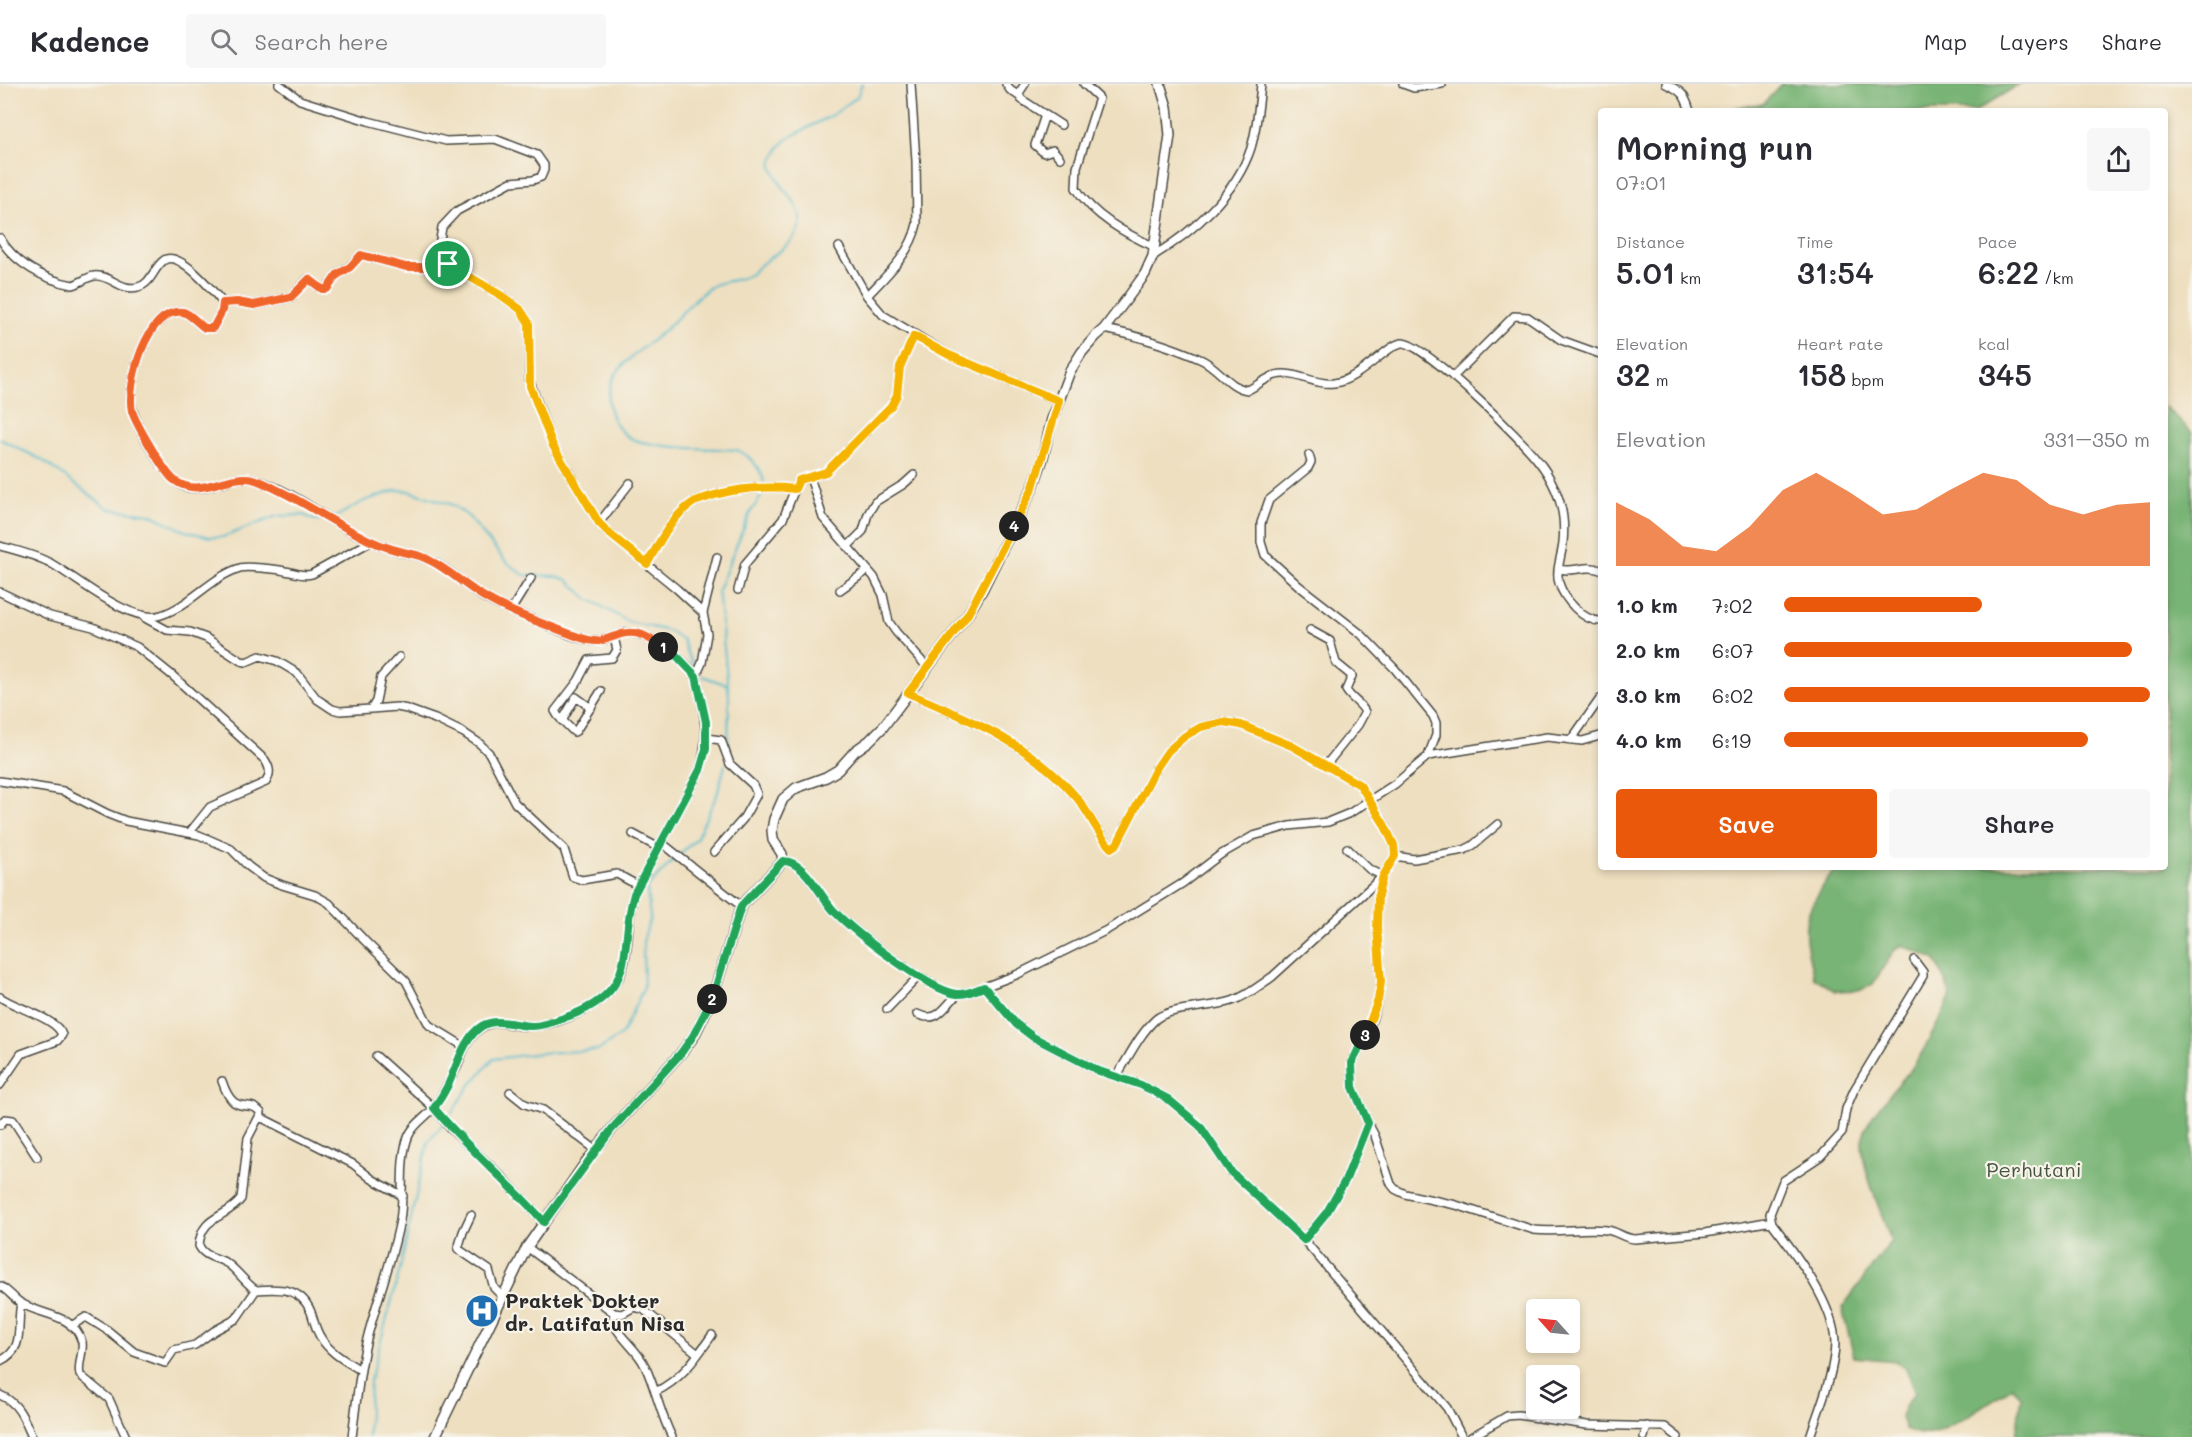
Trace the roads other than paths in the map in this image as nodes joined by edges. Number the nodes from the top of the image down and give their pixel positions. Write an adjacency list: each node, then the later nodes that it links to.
1 (279, 84): 19 (street)
2 (911, 84): 20 (street)
3 (1006, 84): 11 (street)
4 (1025, 84): 11 (street)
5 (1084, 84): 18 (street)
6 (1160, 84): 18 (main road)
7 (1261, 84): 18 (street)
8 (1403, 84): 9 (street)
9 (1442, 84)
10 (1666, 84): 12 (street)
11 (1019, 96): 13 (street)
12 (1689, 108)
13 (1045, 115): 14 (street); 15 (street)
14 (1061, 125)
15 (1060, 158)
16 (0, 238): 21 (street)
17 (839, 247): 20 (street)
18 (1154, 251): 22 (main road)
19 (448, 264): 21 (street); 32 (street)
20 (867, 296): 23 (street)
21 (223, 303): 33 (street)
22 (1104, 329): 25 (street); 26 (main road)
23 (914, 336): 26 (street); 29 (street)
24 (1598, 353): 25 (street)
25 (1453, 377): 38 (street)
26 (1059, 401): 52 (main road)
27 (1309, 455): 63 (street)
28 (915, 475): 35 (street)
29 (810, 477): 31 (street); 35 (street)
30 (630, 483): 32 (street)
31 (795, 489): 37 (street); 42 (street)
32 (599, 523): 37 (street)
33 (370, 542): 45 (street); 47 (street)
34 (0, 546): 47 (street)
35 (847, 547): 40 (street)
36 (717, 557): 46 (street)
37 (647, 564): 46 (street)
38 (1559, 569): 39 (street); 48 (street)
39 (1598, 569)
40 (868, 570): 43 (street); 52 (street)
41 (531, 578): 45 (street)
42 (738, 590)
43 (840, 590)
44 (0, 592): 68 (street)
45 (510, 610): 50 (street)
46 (703, 613): 53 (street)
47 (143, 616): 58 (street)
48 (1598, 620)
49 (1310, 630): 64 (street)
50 (614, 637): 53 (street); 59 (street)
51 (399, 657): 58 (street)
52 (928, 668): 55 (main road)
53 (696, 676): 61 (street)
54 (601, 691): 57 (street)
55 (908, 693): 64 (street); 74 (main road)
56 (1598, 702): 62 (street)
57 (591, 708): 59 (street); 59 (street)
58 (371, 709): 76 (street)
59 (562, 721)
60 (1598, 737): 62 (street)
61 (706, 738): 70 (street); 72 (street)
62 (1571, 740): 63 (street)
63 (1428, 756): 66 (street)
64 (1326, 765): 66 (street)
65 (0, 781): 68 (street)
66 (1371, 800): 73 (street); 80 (street)
67 (1498, 824): 73 (street)
68 (190, 832): 85 (street)
69 (633, 834): 70 (street)
70 (661, 846): 76 (street); 77 (street)
71 (1347, 848): 75 (street)
72 (714, 852)
73 (1395, 856): 75 (street)
74 (783, 861): 77 (main road); 79 (street)
75 (1383, 876): 87 (street); 93 (street)
76 (637, 885): 85 (street)
77 (741, 906): 95 (main road)
78 (1914, 960): 100 (street)
79 (918, 977): 81 (street); 83 (street)
80 (984, 987): 81 (street); 87 (street)
81 (957, 994): 84 (street)
82 (0, 997): 89 (street)
83 (887, 1009)
84 (917, 1014)
85 (465, 1047): 91 (street)
86 (376, 1056): 91 (street)
87 (1116, 1077): 101 (street)
88 (222, 1081): 92 (street)
89 (0, 1085)
90 (510, 1092): 95 (street)
91 (434, 1108): 97 (street); 99 (street)
92 (260, 1117): 97 (street); 104 (street)
93 (1368, 1123): 100 (street); 101 (street)
94 (0, 1125): 96 (street)
95 (596, 1150): 99 (main road)
96 (37, 1156)
97 (403, 1196): 112 (street)
98 (471, 1215): 105 (street)
99 (544, 1222): 102 (main road)
100 (1772, 1223): 125 (street)
101 (1304, 1240): 121 (street)
102 (527, 1247): 105 (main road); 107 (street)
103 (0, 1286): 106 (street)
104 (256, 1290): 108 (street); 112 (street)
105 (502, 1296): 119 (main road)
106 (21, 1303): 108 (street); 111 (street)
107 (614, 1313): 110 (street); 113 (street)
108 (71, 1326): 117 (street)
109 (712, 1335): 110 (street)
110 (698, 1354): 113 (street)
111 (2, 1357)
112 (360, 1370): 118 (street)
113 (655, 1392): 120 (street)
114 (0, 1395): 116 (street)
115 (1647, 1426): 122 (street); 123 (street); 124 (street)
116 (32, 1437)
117 (126, 1437)
118 (352, 1437)
119 (435, 1437)
120 (672, 1437)
121 (1462, 1437)
122 (1471, 1437)
123 (1644, 1437)
124 (1678, 1437)
125 (1810, 1437)

